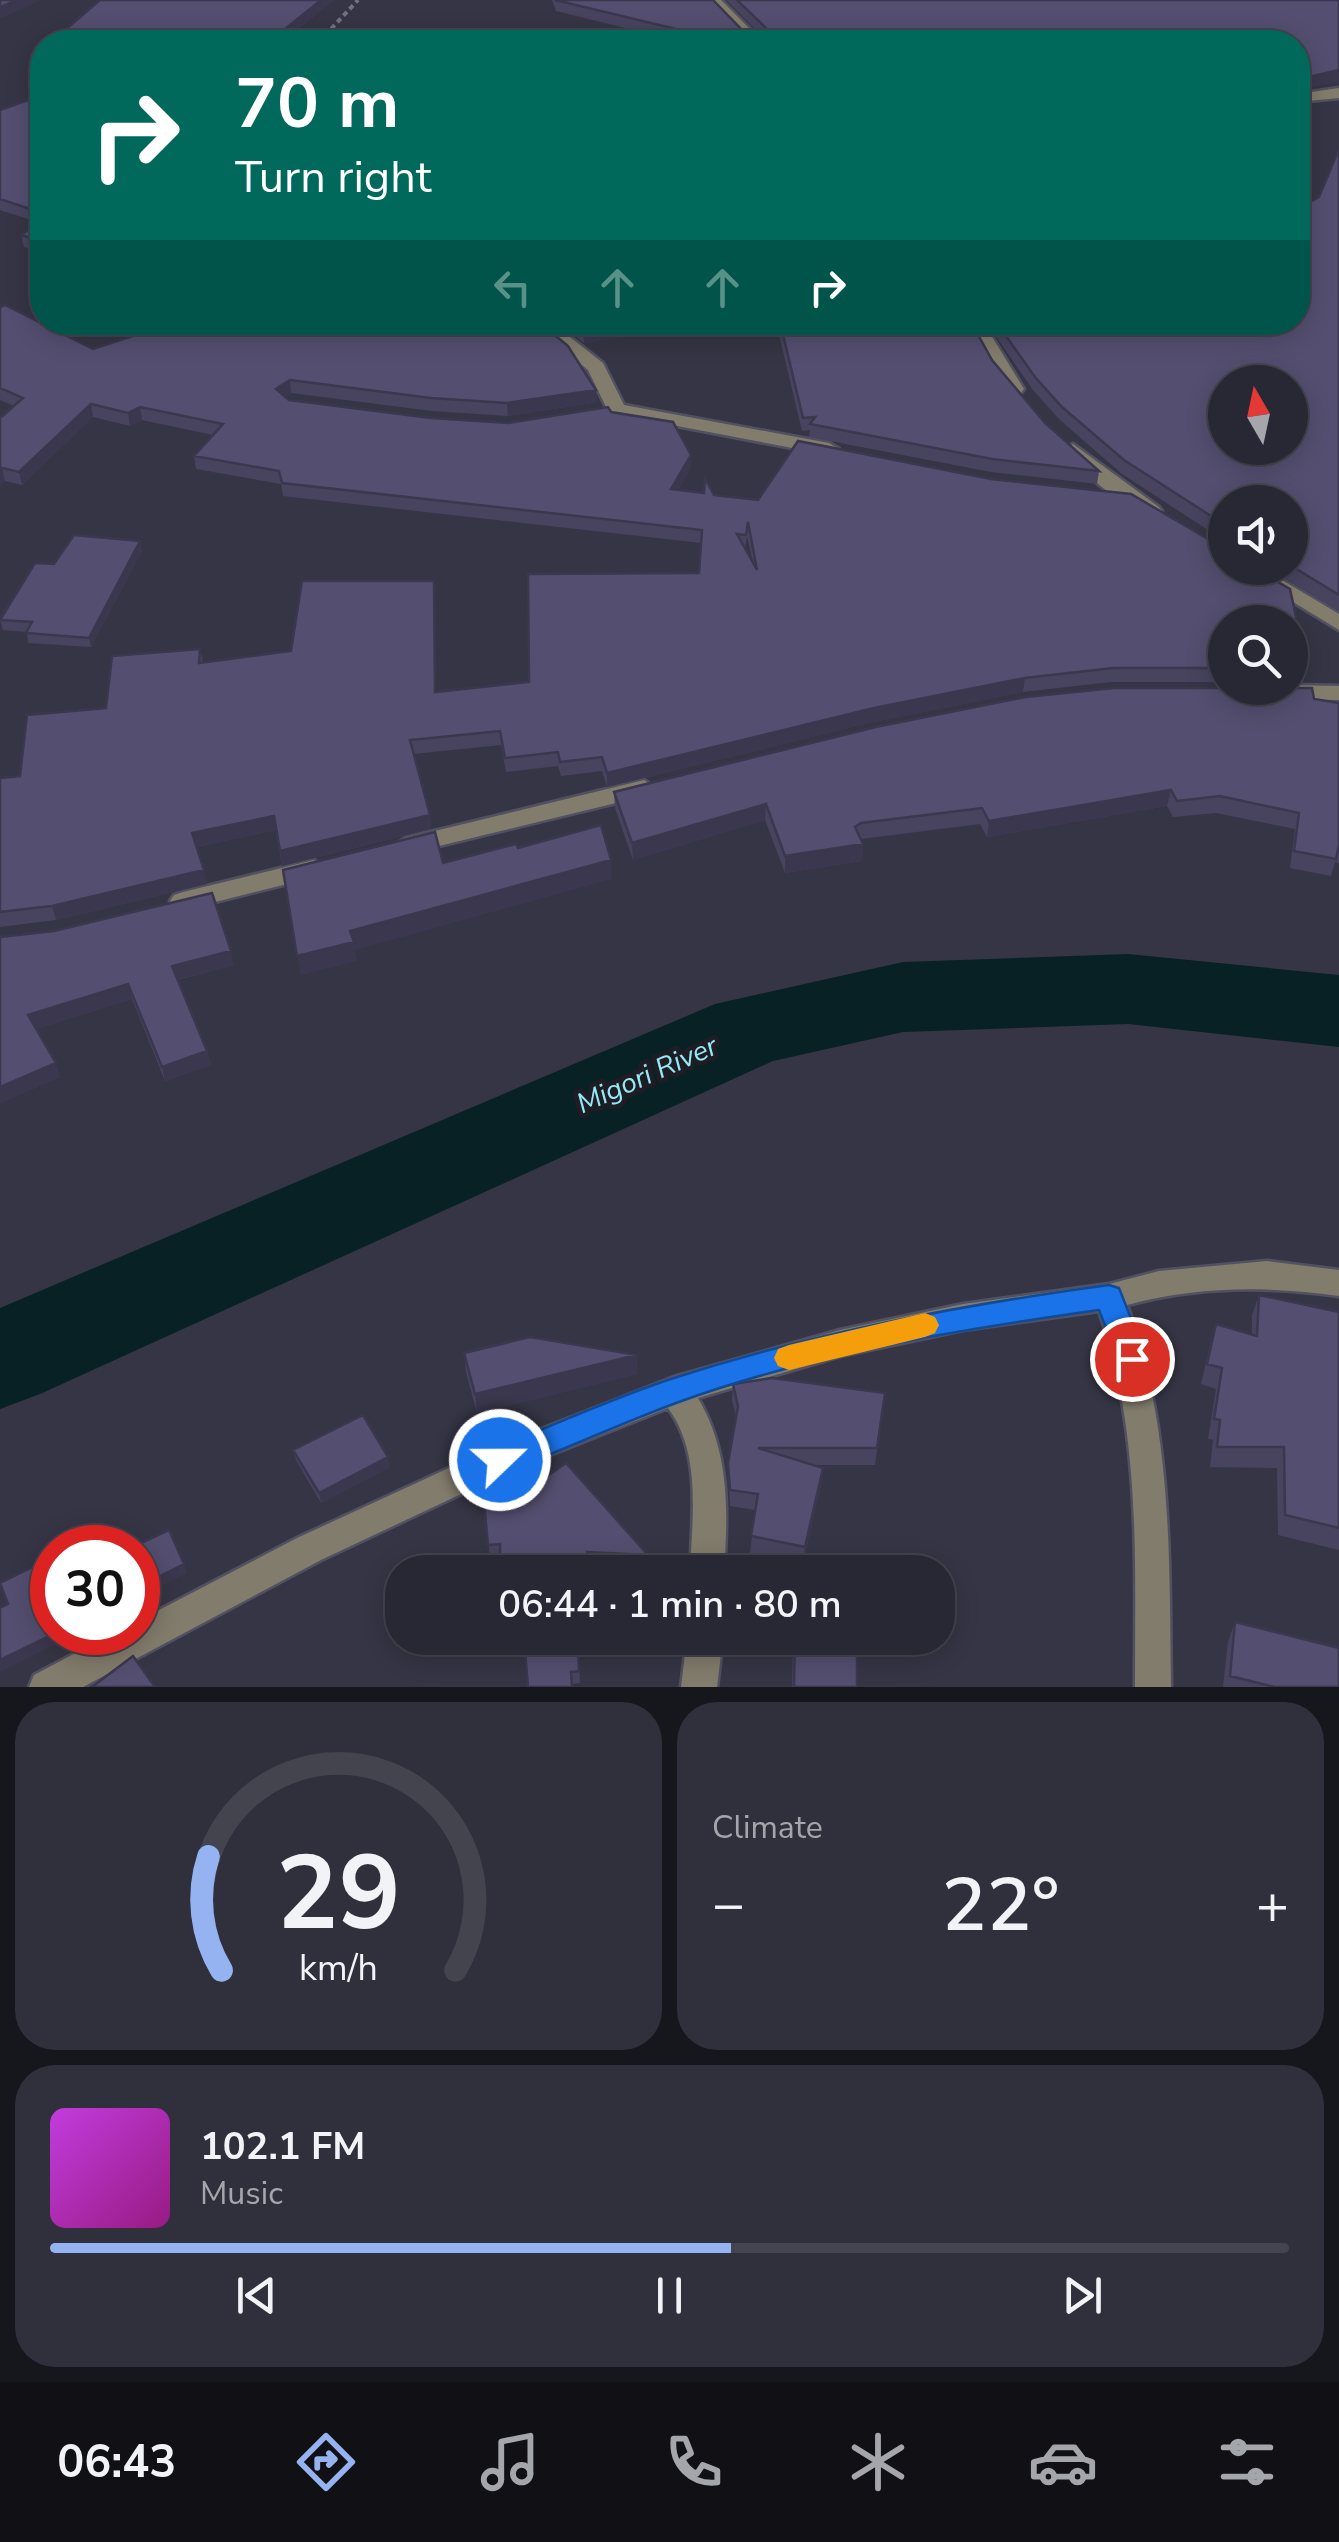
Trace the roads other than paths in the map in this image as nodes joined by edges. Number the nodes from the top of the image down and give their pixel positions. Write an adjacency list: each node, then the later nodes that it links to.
1 (713, 0): 2 (street)
2 (744, 30)
3 (1339, 93): 4 (street)
4 (1310, 97)
5 (556, 335): 9 (street)
6 (981, 335): 7 (street)
7 (1023, 400)
8 (1054, 432): 11 (street)
9 (842, 452)
10 (1085, 495): 11 (street)
11 (1130, 498): 12 (street)
12 (1169, 522)
13 (1276, 585): 14 (street)
14 (1339, 623)
15 (1308, 693): 16 (street)
16 (1339, 693)
17 (670, 782): 18 (street)
18 (385, 851)
19 (346, 861): 20 (street)
20 (154, 909)
21 (1339, 1283): 22 (street)
22 (1109, 1296): 23 (street); 28 (street)
23 (674, 1391): 24 (street); 26 (street)
24 (708, 1555)
25 (703, 1655): 27 (street)
26 (47, 1687)
27 (699, 1687)
28 (1153, 1687)

